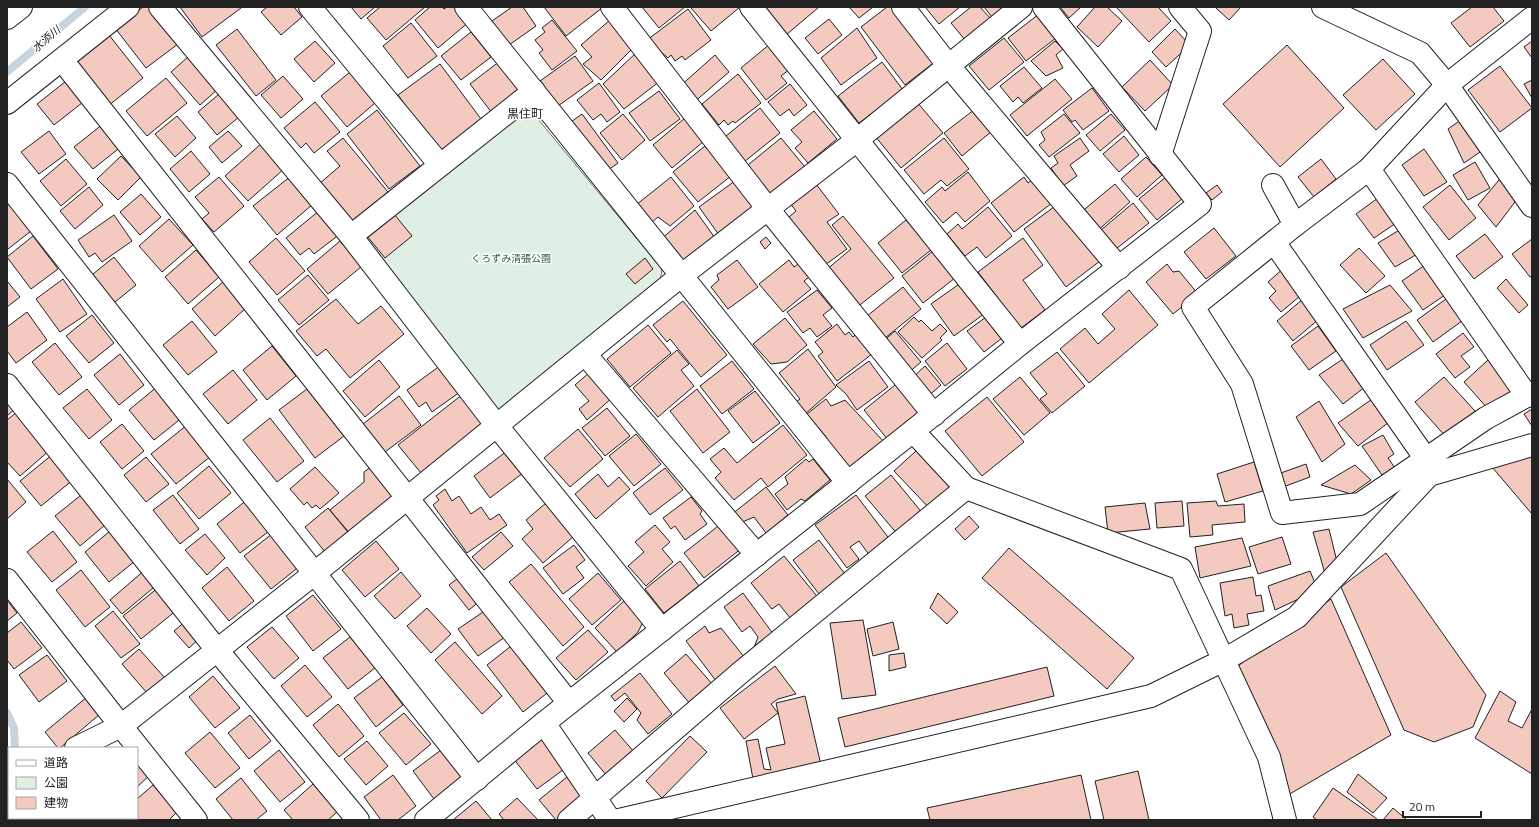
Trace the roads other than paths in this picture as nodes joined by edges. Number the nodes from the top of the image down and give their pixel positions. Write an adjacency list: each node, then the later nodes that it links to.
1 (20, 7): 13 (street)
2 (128, 7): 15 (street)
3 (160, 7): 29 (street)
4 (310, 7): 22 (street)
5 (466, 7): 18 (street)
6 (612, 7): 27 (street)
7 (751, 7): 20 (street)
8 (903, 7): 16 (street)
9 (1021, 7): 16 (street)
10 (1044, 7): 21 (street)
11 (1180, 7): 21 (street)
12 (1323, 7): 17 (street)
13 (7, 18)
14 (1532, 18): 17 (street)
15 (62, 60): 19 (street); 44 (street)
16 (948, 65): 20 (street); 31 (street)
17 (1447, 85): 23 (street); 26 (street)
18 (534, 91): 22 (street); 32 (street)
19 (7, 103)
20 (857, 140): 27 (street); 33 (street)
21 (1160, 155): 31 (street)
22 (440, 165): 29 (street)
23 (1369, 169): 28 (street); 36 (street)
24 (7, 184): 46 (street)
25 (1273, 185): 28 (street)
26 (1532, 206)
27 (768, 209): 32 (street); 37 (street)
28 (1295, 225): 30 (street)
29 (351, 236): 38 (street)
30 (1274, 242): 41 (street); 41 (street)
31 (1119, 268): 33 (street)
32 (682, 275): 34 (street); 42 (street)
33 (1020, 344): 37 (street)
34 (585, 354): 38 (street); 45 (street)
35 (7, 385): 49 (street)
36 (1530, 394): 41 (street)
37 (934, 415): 39 (street)
38 (497, 426): 44 (street); 48 (street)
39 (913, 431): 42 (street); 43 (street)
40 (1532, 445): 50 (street)
41 (1426, 459)
42 (848, 483): 45 (street)
43 (966, 488): 50 (street); 58 (street)
44 (407, 498): 46 (street); 51 (street)
45 (757, 555): 48 (street)
46 (314, 573): 49 (street); 57 (street)
47 (7, 580): 53 (street)
48 (662, 630): 51 (street)
49 (217, 650): 53 (street); 60 (street)
50 (1224, 660): 64 (street); 65 (street)
51 (569, 704): 52 (street)
52 (544, 723): 57 (street); 58 (street)
53 (121, 726): 54 (street); 55 (street)
54 (78, 747)
55 (138, 747)
56 (138, 747): 59 (street)
57 (478, 779): 61 (street)
58 (595, 798): 62 (street); 63 (street)
59 (196, 820)
60 (358, 820)
61 (426, 820)
62 (568, 820)
63 (610, 820)
64 (619, 820)
65 (1285, 820)

